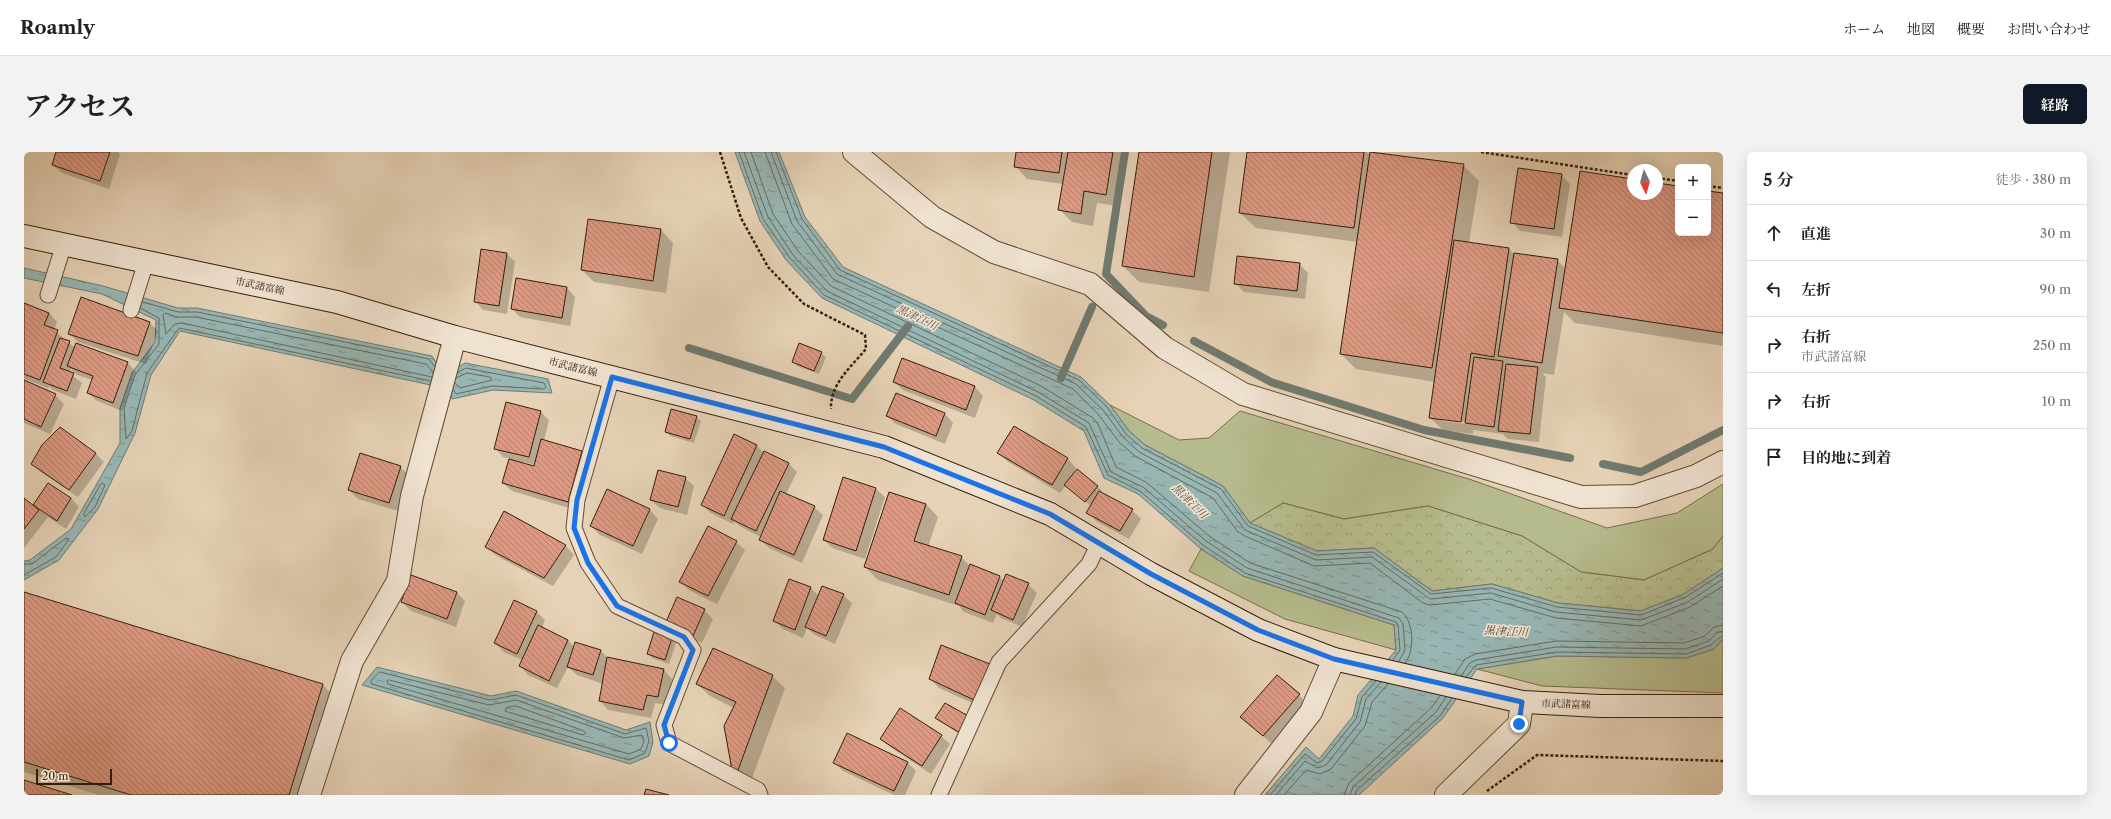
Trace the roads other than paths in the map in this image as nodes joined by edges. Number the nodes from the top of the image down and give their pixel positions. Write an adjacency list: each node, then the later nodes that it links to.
1 (854, 152): 9 (main road)
2 (24, 236): 3 (main road, 市武諸富線)
3 (64, 244): 4 (main road, 市武諸富線); 5 (lane)
4 (146, 262): 6 (lane); 7 (main road, 市武諸富線)
5 (48, 295)
6 (131, 310)
7 (455, 337): 8 (main road, 市武諸富線); 14 (main road)
8 (612, 377): 10 (main road, 市武諸富線); 15 (lane)
9 (1723, 462)
10 (1099, 543): 11 (main road, 市武諸富線); 16 (lane)
11 (1334, 659): 12 (main road, 市武諸富線); 17 (main road)
12 (1522, 702): 13 (main road, 市武諸富線); 18 (main road)
13 (1723, 706)
14 (309, 795)
15 (760, 795)
16 (939, 795)
17 (1246, 795)
18 (1446, 795)

